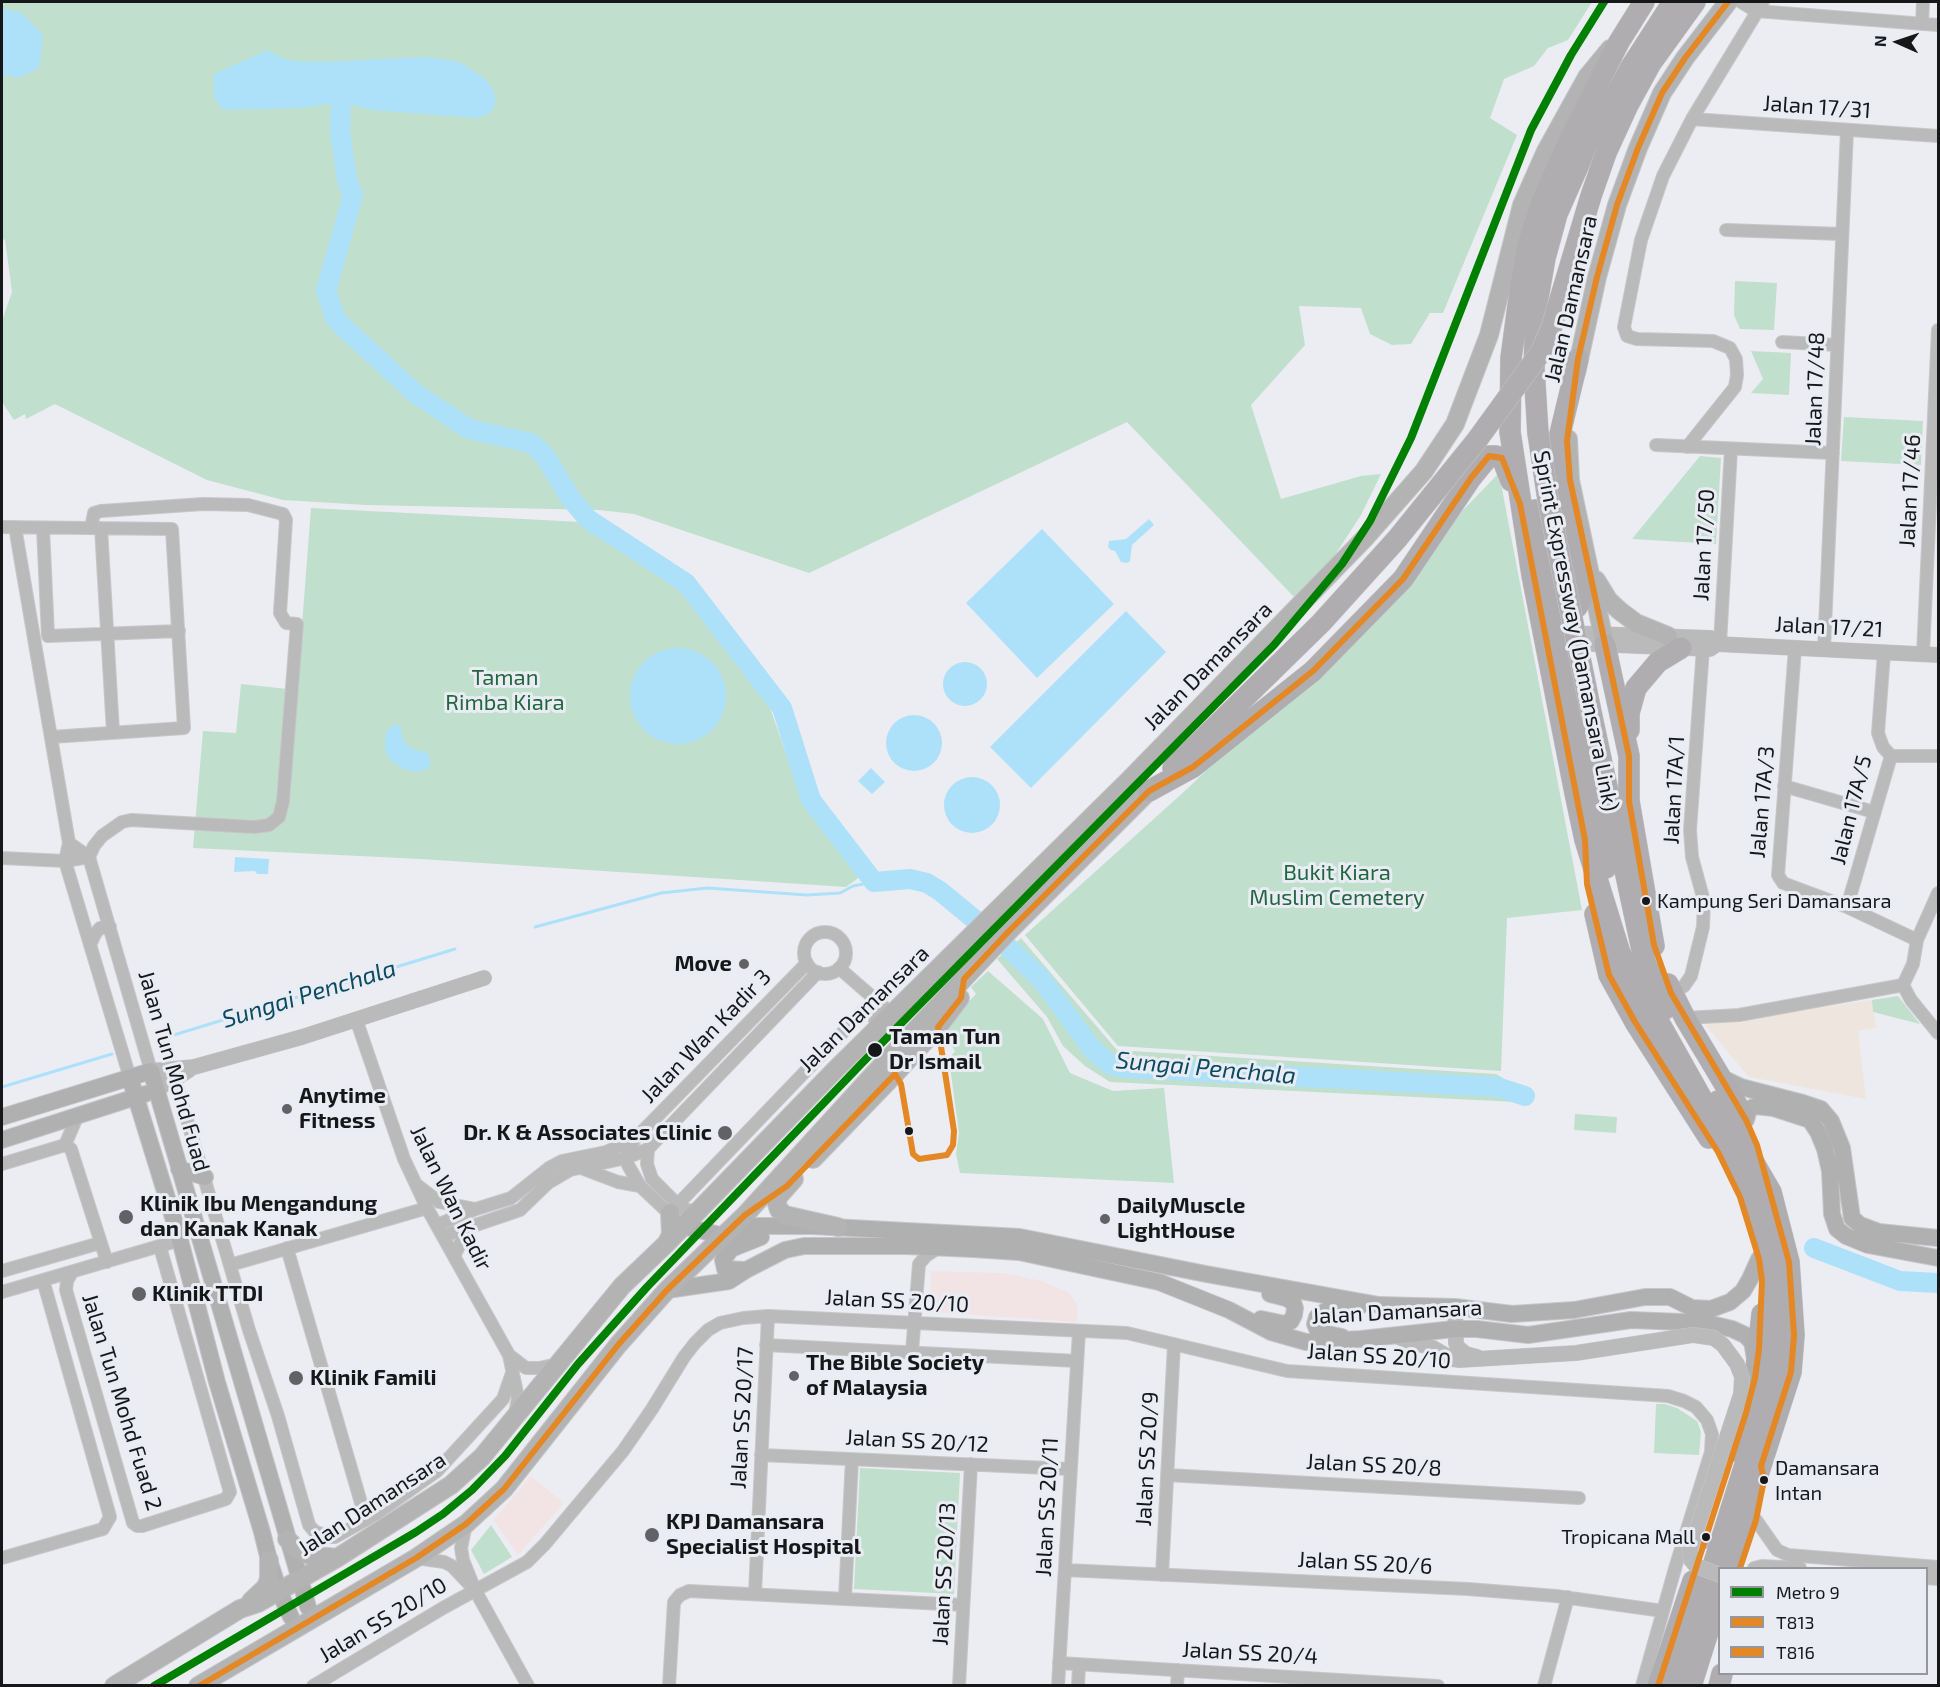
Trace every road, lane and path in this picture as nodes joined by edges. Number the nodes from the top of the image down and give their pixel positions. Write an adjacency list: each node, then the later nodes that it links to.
1 (1644, 2): 12 (highway, Sprint Expressway (Damansara Link))
2 (1673, 2): 102 (highway, Sprint Expressway (Damansara Link), bridge)
3 (1695, 2): 11 (highway)
4 (1710, 2): 11 (highway)
5 (1728, 2): 22 (main road, Jalan Damansara)
6 (1741, 2): 8 (street)
7 (1923, 2): 9 (street)
8 (1759, 6): 9 (street); 13 (street)
9 (1922, 24): 10 (street)
10 (1938, 25)
11 (1667, 41): 51 (highway, bridge)
12 (1619, 42): 18 (highway, Sprint Expressway (Damansara Link)); 76 (main road, Jalan Damansara)
13 (1692, 119): 14 (street, Jalan 17/31); 24 (street)
14 (1847, 130): 15 (street, Jalan 17/31); 17 (street, Jalan 17/48)
15 (1938, 136)
16 (1726, 230): 17 (street)
17 (1842, 234): 21 (street, Jalan 17/48)
18 (1520, 291): 27 (highway, Sprint Expressway (Damansara Link)); 33 (highway)
19 (1938, 330): 43 (street, Jalan 17/46)
20 (1782, 342): 21 (street)
21 (1838, 345): 26 (street, Jalan 17/48)
22 (1578, 359): 32 (main road, Jalan Damansara); 33 (highway)
23 (1656, 445): 24 (street)
24 (1688, 447): 25 (street)
25 (1731, 449): 26 (street); 39 (street, Jalan 17/50)
26 (1833, 453): 41 (street, Jalan 17/48)
27 (1520, 504): 51 (highway); 54 (highway, Sprint Expressway (Damansara Link))
28 (2, 526): 29 (street)
29 (15, 527): 30 (street); 46 (street, Jalan Tun Mohd Fuad)
30 (43, 528): 31 (street); 35 (street)
31 (96, 528): 34 (street); 35 (street); 56 (street)
32 (1589, 568): 37 (main road, Jalan Damansara); 38 (main road)
33 (1552, 594): 36 (highway)
34 (179, 631): 35 (street); 45 (street)
35 (107, 634): 45 (street)
36 (1561, 638): 37 (street, Jalan 17/21); 44 (highway)
37 (1604, 639): 38 (street, Jalan 17/21); 47 (highway)
38 (1675, 642): 39 (street, Jalan 17/21); 47 (highway)
39 (1713, 646): 40 (street, Jalan 17/21); 71 (street, Jalan 17A/1)
40 (1795, 648): 41 (street, Jalan 17/21); 50 (street, Jalan 17A/3)
41 (1824, 650): 42 (street, Jalan 17/21)
42 (1884, 652): 43 (street, Jalan 17/21); 48 (street, Jalan 17A/5)
43 (1931, 654)
44 (1573, 695): 52 (highway); 67 (highway)
45 (113, 732): 46 (street)
46 (51, 736): 55 (street, Jalan Tun Mohd Fuad)
47 (1629, 756): 52 (highway)
48 (1891, 756): 49 (street); 53 (street, Jalan 17A/5)
49 (1938, 756)
50 (1784, 786): 53 (street); 60 (street, Jalan 17A/3)
51 (1149, 791): 69 (main road, Jalan Damansara)
52 (1629, 801): 71 (highway)
53 (1874, 812): 60 (street, Jalan 17A/5)
54 (1585, 840): 67 (highway, Sprint Expressway (Damansara Link)); 121 (highway)
55 (69, 843): 56 (street); 58 (street, Jalan Tun Mohd Fuad)
56 (89, 857): 58 (street); 61 (street, Jalan Tun Mohd Fuad)
57 (2, 858): 58 (street)
58 (65, 861): 63 (street, Jalan Tun Mohd Fuad)
59 (1938, 893): 62 (street)
60 (1847, 907): 62 (street, Jalan 17A/3)
61 (110, 927): 63 (street); 78 (street, Jalan Tun Mohd Fuad)
62 (1917, 940): 70 (street)
63 (90, 945): 80 (street, Jalan Tun Mohd Fuad)
64 (807, 963): 65 (street); 66 (street); 90 (street, Jalan Wan Kadir 3)
65 (839, 968): 66 (street); 72 (street)
66 (818, 972): 93 (street, Jalan Wan Kadir 3)
67 (1630, 973): 198 (highway, Sprint Expressway (Damansara Link))
68 (484, 978): 74 (street)
69 (964, 979): 79 (main road, Jalan Damansara); 101 (main road)
70 (1903, 986): 73 (street); 75 (street)
71 (1671, 993): 73 (highway)
72 (873, 998): 76 (street); 105 (street)
73 (1685, 1018): 81 (highway)
74 (357, 1019): 77 (street); 99 (street, Jalan Wan Kadir)
75 (1938, 1033)
76 (859, 1047): 105 (main road, Jalan Damansara)
77 (194, 1067): 78 (street); 82 (street)
78 (151, 1071): 80 (main road); 83 (main road, Jalan Tun Mohd Fuad)
79 (871, 1077): 106 (main road, Jalan Damansara); 111 (main road)
80 (130, 1078): 84 (main road, Jalan Tun Mohd Fuad); 86 (main road)
81 (1722, 1078): 88 (highway); 112 (main road)
82 (175, 1079): 83 (street); 98 (street, Jalan Tun Mohd Fuad)
83 (157, 1089): 84 (main road); 97 (main road, Jalan Tun Mohd Fuad)
84 (136, 1097): 85 (main road); 89 (main road, Jalan Tun Mohd Fuad)
85 (104, 1108): 87 (main road); 89 (main road)
86 (2, 1117)
87 (77, 1117): 91 (main road); 92 (street)
88 (1746, 1120): 102 (highway); 120 (main road)
89 (143, 1123): 113 (main road, Jalan Tun Mohd Fuad)
90 (635, 1139): 94 (street, Jalan Wan Kadir 3); 104 (street, Jalan Wan Kadir 3)
91 (2, 1140)
92 (65, 1145): 95 (street); 114 (street)
93 (648, 1149): 94 (street, Jalan Wan Kadir 3); 105 (street)
94 (626, 1158): 96 (street, Jalan Wan Kadir 3); 100 (street)
95 (2, 1164)
96 (580, 1167): 100 (street); 107 (street, Jalan Wan Kadir 3)
97 (180, 1174): 98 (main road); 113 (main road); 146 (main road, Jalan Tun Mohd Fuad)
98 (205, 1178): 124 (street, Jalan Tun Mohd Fuad)
99 (415, 1183): 103 (street, Jalan Wan Kadir); 104 (street)
100 (640, 1186): 105 (street)
101 (787, 1186): 106 (main road); 109 (main road)
102 (1771, 1192): 162 (highway, Sprint Expressway (Damansara Link))
103 (427, 1208): 110 (street, Jalan Wan Kadir); 117 (street)
104 (476, 1209): 110 (street, Jalan Wan Kadir 3)
105 (676, 1214): 111 (main road); 151 (main road, Jalan Damansara)
106 (745, 1215): 111 (main road, Jalan Damansara)
107 (472, 1226): 110 (street, Jalan Wan Kadir 3); 119 (street)
108 (813, 1226): 109 (main road, Jalan Damansara); 111 (main road, Jalan Damansara); 126 (main road)
109 (838, 1227): 128 (main road, Jalan Damansara)
110 (440, 1231): 119 (street, Jalan Wan Kadir)
111 (717, 1235): 130 (main road, Jalan Damansara)
112 (1938, 1238)
113 (180, 1240): 116 (street); 165 (main road, Jalan Tun Mohd Fuad)
114 (100, 1243): 122 (street); 125 (street)
115 (906, 1246): 118 (main road, Jalan Damansara); 123 (street); 126 (main road, Jalan Damansara)
116 (160, 1247): 122 (street); 165 (street, Jalan Tun Mohd Fuad)
117 (287, 1248): 124 (street); 167 (street)
118 (938, 1248): 123 (street); 135 (main road, Jalan Damansara)
119 (454, 1256): 148 (street, Jalan Wan Kadir)
120 (1938, 1258)
121 (1759, 1259): 134 (main road, Jalan Damansara); 154 (highway)
122 (107, 1262): 127 (street)
123 (920, 1264): 138 (street)
124 (230, 1265): 140 (street, Jalan Tun Mohd Fuad)
125 (2, 1270)
126 (746, 1270): 130 (main road, Jalan Damansara)
127 (72, 1272): 129 (street); 153 (street, Jalan Tun Mohd Fuad 2)
128 (1206, 1275): 132 (main road, Jalan Damansara); 135 (main road)
129 (43, 1280): 131 (street); 155 (street, Jalan Tun Mohd Fuad 2)
130 (667, 1290): 169 (main road, Jalan Damansara)
131 (2, 1292)
132 (1379, 1305): 133 (main road, Jalan Damansara); 143 (main road)
133 (1455, 1307): 134 (main road, Jalan Damansara); 139 (street)
134 (1692, 1308): 137 (main road)
135 (1229, 1310): 143 (main road, Jalan Damansara)
136 (768, 1316): 138 (street, Jalan SS 20/10); 145 (street, Jalan SS 20/17); 186 (street, Jalan SS 20/10)
137 (1631, 1320): 139 (main road, Jalan Damansara); 154 (main road, Jalan Damansara)
138 (914, 1323): 141 (street, Jalan SS 20/10); 147 (street)
139 (1454, 1329): 142 (main road, Jalan Damansara); 149 (street)
140 (249, 1330): 146 (street); 167 (street, Jalan Tun Mohd Fuad)
141 (1078, 1331): 144 (street, Jalan SS 20/10); 150 (street, Jalan SS 20/11)
142 (1394, 1335): 143 (main road, Jalan Damansara); 149 (street)
143 (1361, 1339)
144 (1174, 1344): 164 (street, Jalan SS 20/9); 170 (street, Jalan SS 20/10)
145 (766, 1345): 147 (street); 159 (street, Jalan SS 20/17)
146 (233, 1352): 171 (main road, Jalan Tun Mohd Fuad)
147 (912, 1352): 150 (street)
148 (509, 1355): 151 (street); 152 (street, Jalan Wan Kadir)
149 (1483, 1359): 184 (street, bridge)
150 (1077, 1360): 163 (street, Jalan SS 20/11)
151 (558, 1364): 156 (main road, Jalan Damansara)
152 (512, 1372): 156 (street, Jalan Wan Kadir); 167 (street, Jalan Tun Mohd Fuad)
153 (92, 1377): 155 (street); 157 (street, Jalan Tun Mohd Fuad 2)
154 (1755, 1378): 172 (highway)
155 (72, 1383): 158 (street, Jalan Tun Mohd Fuad 2)
156 (515, 1416): 174 (main road, Jalan Damansara)
157 (107, 1429): 158 (street); 165 (street, Jalan Tun Mohd Fuad 2)
158 (87, 1435): 173 (street, Jalan Tun Mohd Fuad 2)
159 (761, 1455): 160 (street, Jalan SS 20/12); 188 (street, Jalan SS 20/17)
160 (852, 1459): 161 (street, Jalan SS 20/12); 191 (street)
161 (970, 1464): 163 (street, Jalan SS 20/12); 192 (street, Jalan SS 20/13)
162 (1761, 1466): 168 (highway); 177 (highway, Sprint Expressway (Damansara Link))
163 (1070, 1469): 182 (street, Jalan SS 20/11)
164 (1167, 1475): 166 (street, Jalan SS 20/8); 183 (street, Jalan SS 20/9)
165 (237, 1481): 176 (main road, Jalan Tun Mohd Fuad)
166 (1579, 1498)
167 (366, 1520)
168 (1756, 1520): 178 (highway); 181 (street)
169 (466, 1524): 175 (main road, Jalan Damansara); 186 (street); 193 (main road)
170 (1686, 1533): 172 (street); 195 (street, Jalan SS 20/10)
171 (287, 1539): 174 (main road); 185 (main road, Jalan Tun Mohd Fuad)
172 (1706, 1542): 216 (highway)
173 (2, 1558)
174 (337, 1558): 185 (main road, Jalan Damansara)
175 (416, 1558): 186 (street); 206 (main road, Jalan Damansara)
176 (269, 1560): 187 (main road, Jalan Tun Mohd Fuad); 194 (main road)
177 (1729, 1567)
178 (1741, 1567)
179 (1759, 1567): 180 (street)
180 (1775, 1567)
181 (1938, 1567)
182 (1065, 1570): 183 (street, Jalan SS 20/6); 199 (street, Jalan SS 20/11)
183 (1162, 1575): 190 (street, Jalan SS 20/6)
184 (1718, 1575)
185 (299, 1580): 187 (main road, Jalan Damansara); 193 (main road, Jalan Tun Mohd Fuad)
186 (475, 1590): 203 (street); 207 (street, Jalan SS 20/10)
187 (279, 1591): 194 (main road, Jalan Damansara); 196 (main road, Jalan Tun Mohd Fuad)
188 (755, 1593): 191 (street); 208 (street)
189 (1718, 1595): 198 (highway, Sprint Expressway (Damansara Link))
190 (1568, 1597): 195 (street, Jalan SS 20/6); 214 (street)
191 (845, 1598): 192 (street)
192 (963, 1605): 209 (street, Jalan SS 20/13)
193 (308, 1607): 196 (main road)
194 (240, 1610): 204 (main road, Jalan Damansara)
195 (1663, 1611): 215 (street, Jalan SS 20/10)
196 (291, 1617): 205 (main road)
197 (1718, 1643): 219 (highway)
198 (1691, 1658): 217 (highway, Sprint Expressway (Damansara Link)); 218 (highway, Sprint Expressway (Damansara Link))
199 (1059, 1663): 200 (street, Jalan SS 20/4); 210 (street, Jalan SS 20/11)
200 (1079, 1665): 201 (street, Jalan SS 20/4); 211 (street)
201 (1178, 1670): 202 (street, Jalan SS 20/4); 212 (street)
202 (1273, 1681): 213 (street, Jalan SS 20/4)
203 (525, 1685)
204 (114, 1686)
205 (183, 1686)
206 (198, 1686)
207 (314, 1686)
208 (669, 1686)
209 (959, 1686)
210 (1058, 1686)
211 (1078, 1686)
212 (1177, 1686)
213 (1438, 1686)
214 (1544, 1686)
215 (1642, 1686)
216 (1658, 1686)
217 (1675, 1686)
218 (1691, 1686)
219 (1706, 1686)

